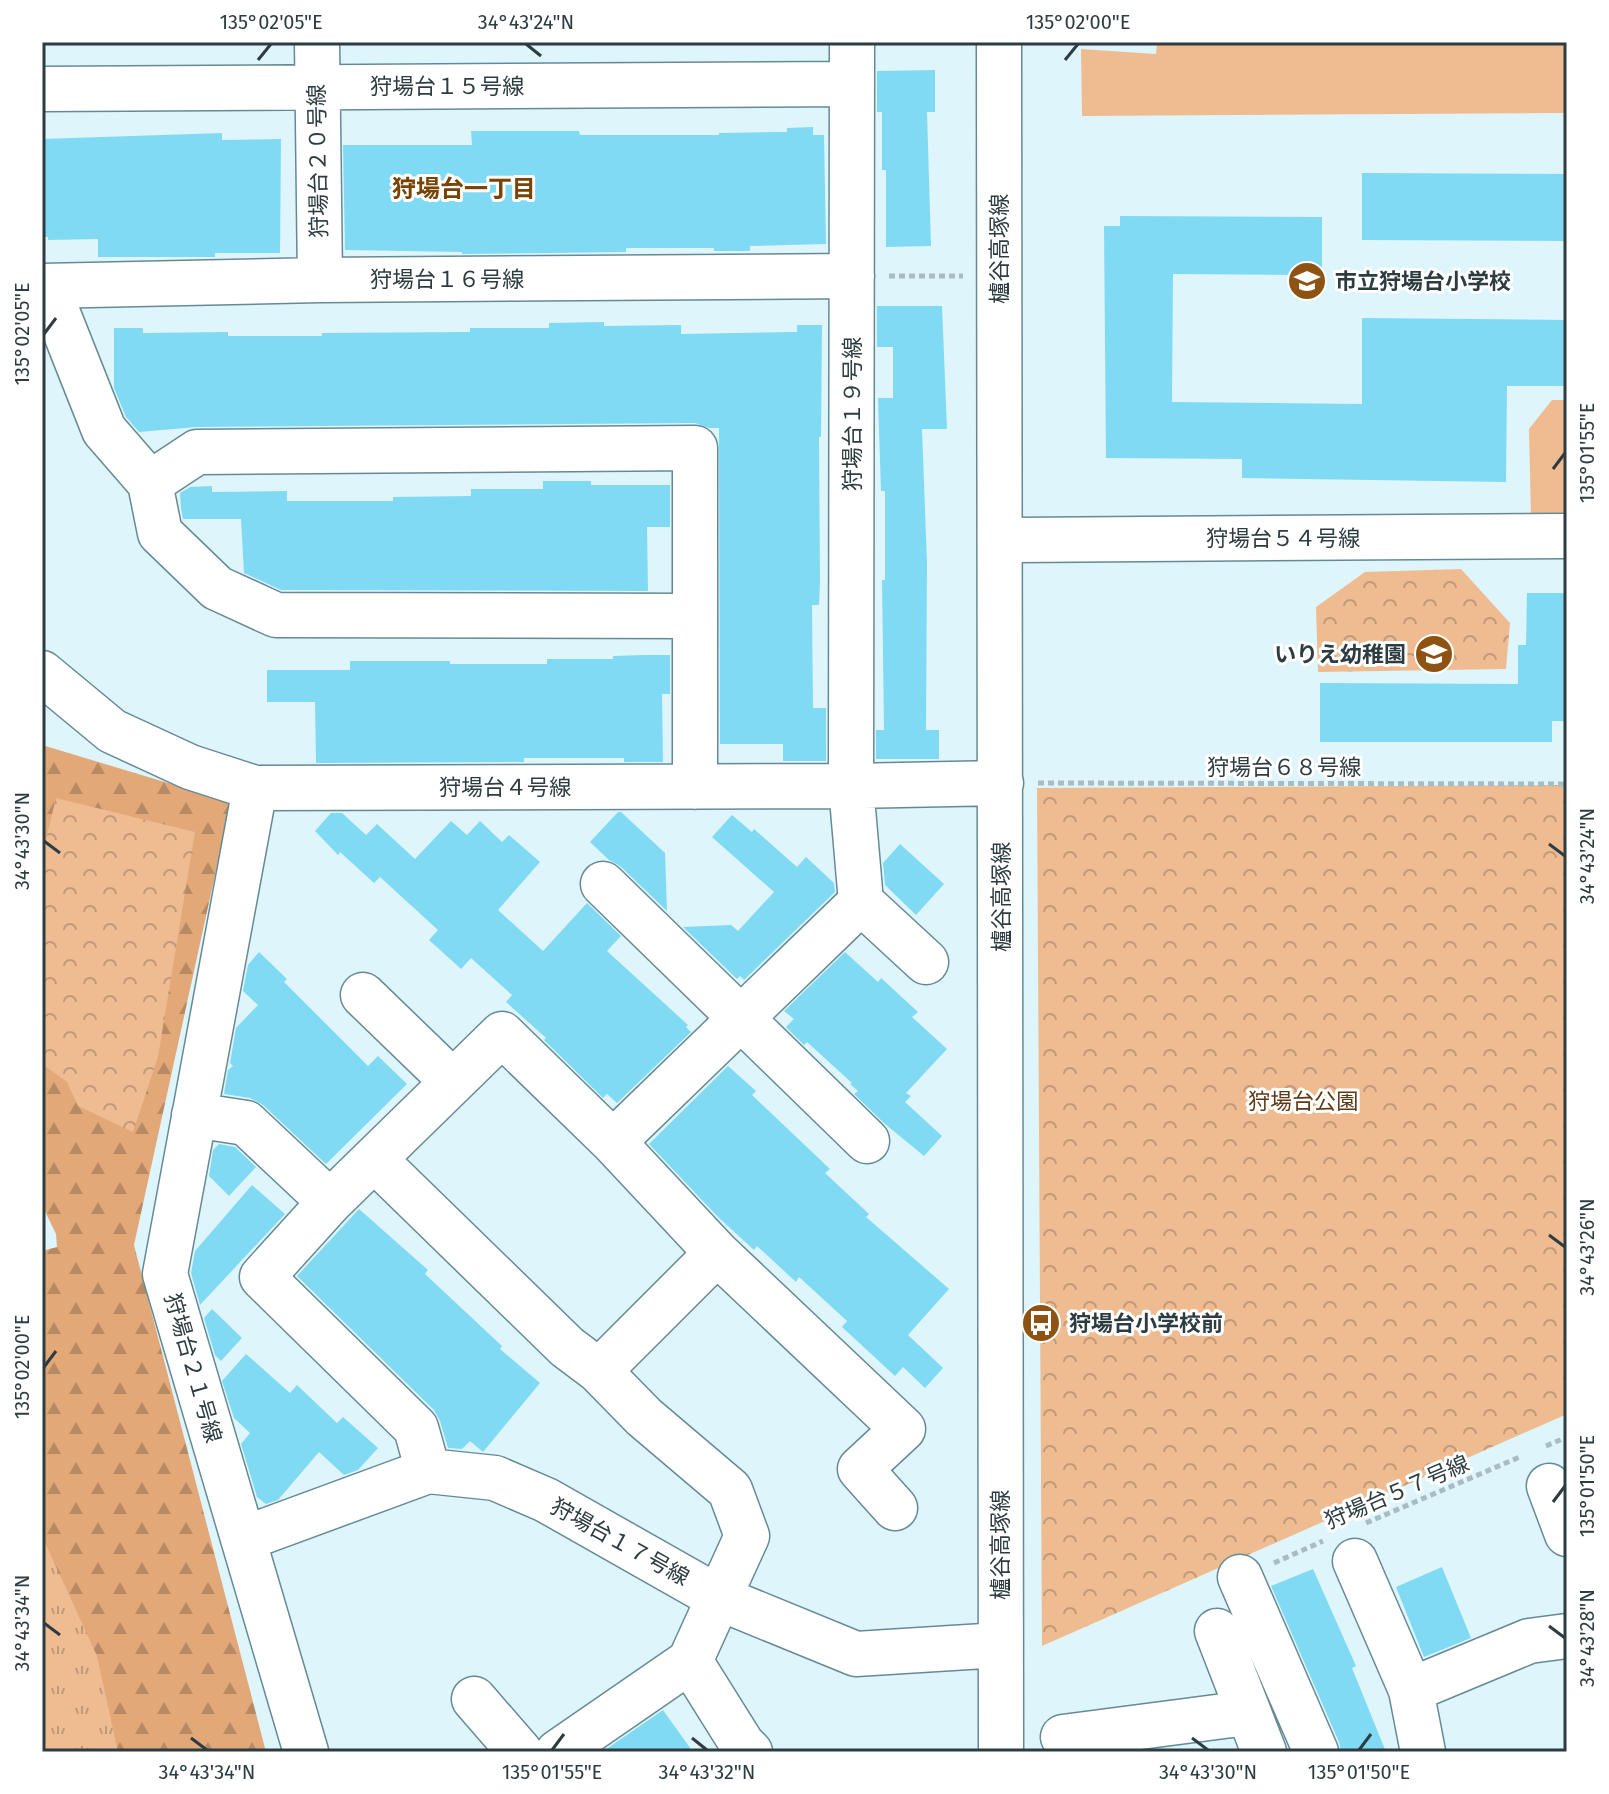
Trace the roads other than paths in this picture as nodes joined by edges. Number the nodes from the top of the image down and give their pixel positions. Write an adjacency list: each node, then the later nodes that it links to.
1 (317, 42): 4 (street, 狩場台２０号線)
2 (999, 42): 11 (street, 櫨谷高塚線)
3 (852, 63): 4 (street, 狩場台１５号線); 6 (street, 狩場台１９号線)
4 (317, 87): 5 (street, 狩場台１５号線); 7 (street, 狩場台２０号線)
5 (42, 89)
6 (852, 276): 7 (street, 狩場台１６号線); 15 (street, 狩場台１９号線)
7 (320, 280): 8 (street, 狩場台１６号線)
8 (44, 286): 9 (street)
9 (150, 483): 12 (street); 12 (street)
10 (1567, 536): 11 (street, 狩場台５４号線)
11 (1000, 540): 14 (street, 櫨谷高塚線)
12 (695, 616): 16 (street)
13 (42, 673): 17 (street, 狩場台４号線)
14 (1001, 783): 15 (street, 狩場台４号線); 41 (street, 櫨谷高塚線)
15 (851, 786): 16 (street, 狩場台４号線); 19 (street, 狩場台１９号線)
16 (695, 787): 17 (street, 狩場台４号線)
17 (255, 788): 24 (street, 狩場台２１号線)
18 (603, 884): 22 (street)
19 (861, 902): 20 (street); 22 (street)
20 (926, 962)
21 (363, 995): 23 (street)
22 (742, 1017): 25 (street); 26 (street)
23 (453, 1082): 26 (street); 27 (street)
24 (194, 1115): 28 (street); 35 (street, 狩場台２１号線)
25 (867, 1141)
26 (613, 1142): 29 (street)
27 (374, 1159): 28 (street); 30 (street)
28 (330, 1202): 32 (street)
29 (717, 1253): 30 (street); 33 (street)
30 (599, 1371): 38 (street)
31 (1537, 1463): 34 (street)
32 (428, 1471): 35 (street, 狩場台１７号線); 38 (street, 狩場台１７号線)
33 (895, 1508)
34 (1567, 1534)
35 (243, 1539): 47 (street, 狩場台２１号線)
36 (1345, 1543): 43 (street)
37 (1240, 1577): 53 (street)
38 (719, 1598): 41 (street, 狩場台１７号線); 42 (street)
39 (1217, 1631): 45 (street)
40 (1567, 1636): 43 (street)
41 (1000, 1645): 51 (street, 櫨谷高塚線)
42 (690, 1661): 49 (street); 50 (street)
43 (1411, 1690): 54 (street)
44 (474, 1699): 48 (street)
45 (1247, 1713): 46 (street); 52 (street)
46 (1063, 1737)
47 (306, 1752)
48 (520, 1752)
49 (558, 1752)
50 (750, 1752)
51 (1001, 1752)
52 (1264, 1752)
53 (1316, 1752)
54 (1423, 1752)

